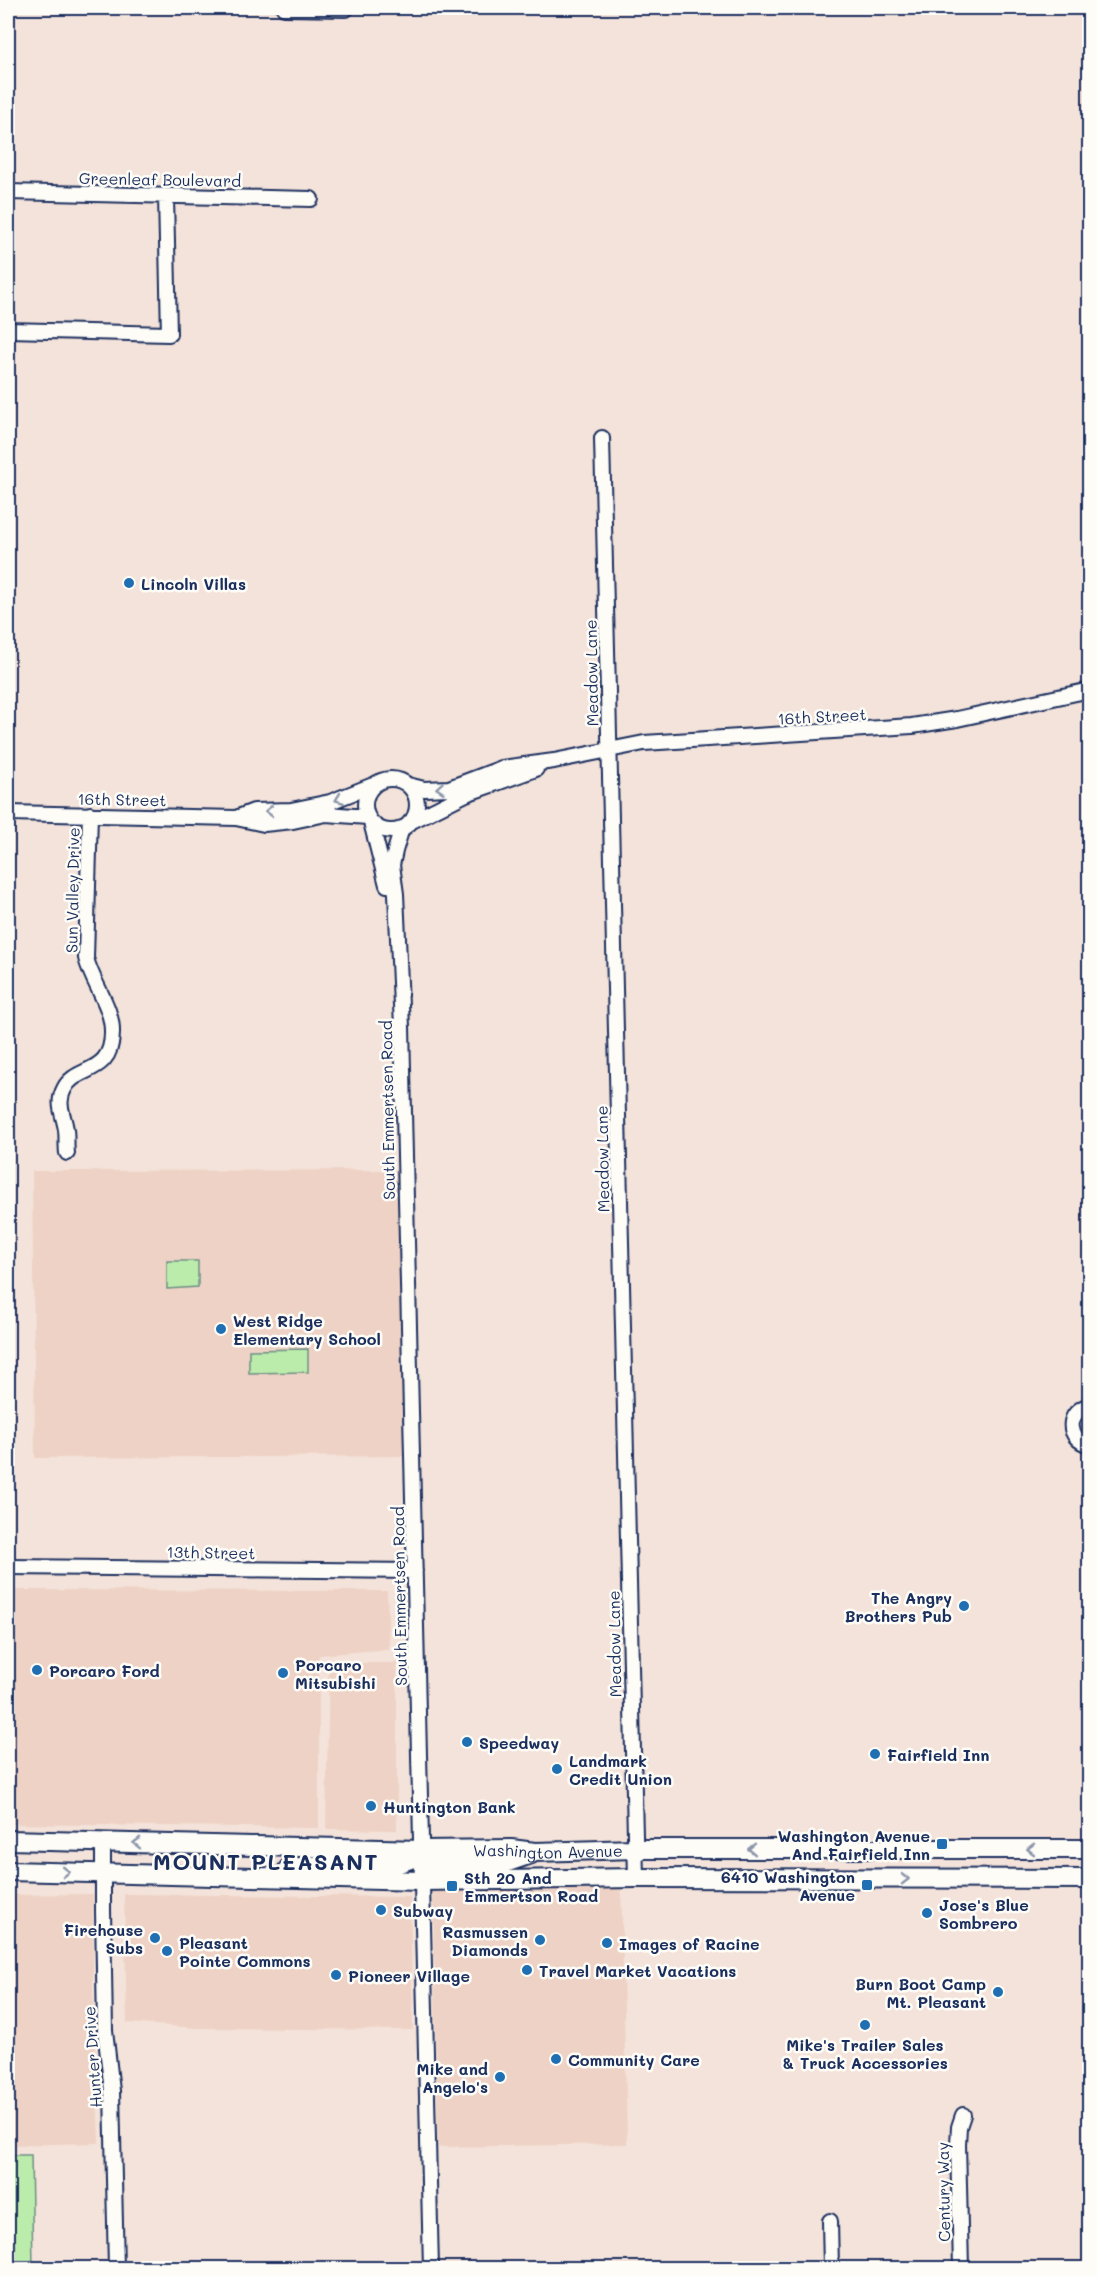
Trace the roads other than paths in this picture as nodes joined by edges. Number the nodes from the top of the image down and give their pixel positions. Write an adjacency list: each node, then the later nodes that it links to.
1 (284, 8): 2 (street)
2 (346, 9)
3 (8, 192): 4 (street, Greenleaf Boulevard)
4 (166, 196): 5 (street, Greenleaf Boulevard); 6 (street)
5 (311, 199)
6 (8, 330)
7 (602, 438): 9 (street, Meadow Lane)
8 (1089, 690): 9 (street, 16th Street)
9 (609, 748): 10 (street, 16th Street); 26 (street, Meadow Lane)
10 (554, 761): 12 (street, 16th Street, one-way to 12); 17 (street, 16th Street)
11 (374, 785): 12 (street, 16th Street); 15 (street, 16th Street, one-way to 15); 16 (street)
12 (408, 785): 17 (street)
13 (8, 813): 14 (street, 16th Street)
14 (90, 814): 15 (street, 16th Street); 19 (street, Sun Valley Drive)
15 (236, 818): 16 (street, 16th Street)
16 (370, 820): 17 (street, 16th Street); 18 (street, South Emmertsen Road)
17 (406, 826): 18 (street, South Emmertsen Road)
18 (396, 922): 23 (street, South Emmertsen Road)
19 (67, 1153)
20 (1089, 1405): 21 (street)
21 (1089, 1445)
22 (8, 1567): 23 (street, 13th Street)
23 (415, 1571): 28 (street, South Emmertsen Road)
24 (8, 1840): 25 (main road, Washington Avenue)
25 (104, 1843): 28 (main road, Washington Avenue, one-way to 25); 31 (street, Hunter Drive)
26 (635, 1849): 27 (main road, Washington Avenue, one-way to 26); 29 (main road, Washington Avenue); 33 (street, Meadow Lane)
27 (1089, 1849)
28 (422, 1850): 29 (main road, Washington Avenue); 32 (main road); 35 (street, South Emmertsen Road)
29 (535, 1852): 35 (main road)
30 (8, 1871): 31 (main road, Washington Avenue, one-way to 31)
31 (103, 1873): 32 (main road, Washington Avenue); 38 (street, Hunter Drive)
32 (250, 1877): 35 (main road, Washington Avenue)
33 (636, 1878): 34 (main road, Washington Avenue, one-way to 34); 35 (main road, Washington Avenue)
34 (1089, 1879)
35 (422, 1881): 39 (street, South Emmertsen Road)
36 (963, 2115): 41 (street, Century Way)
37 (830, 2221): 40 (street)
38 (116, 2268)
39 (430, 2268)
40 (831, 2268)
41 (961, 2268)

